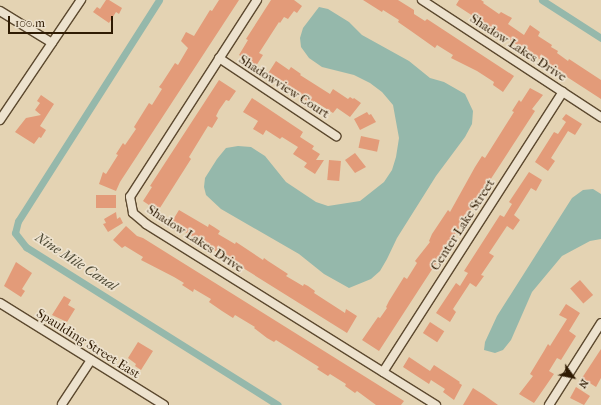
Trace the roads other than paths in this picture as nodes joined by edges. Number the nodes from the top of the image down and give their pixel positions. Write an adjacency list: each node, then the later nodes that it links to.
1 (81, 0): 5 (street)
2 (257, 0): 6 (street, Shadow Lakes Drive)
3 (422, 0): 7 (street, Shadow Lakes Drive)
4 (0, 11): 5 (street)
5 (52, 43): 9 (street)
6 (219, 58): 10 (street, Shadowview Court); 14 (street, Shadow Lakes Drive)
7 (563, 92): 8 (street, Shadow Lakes Drive); 14 (street, Center Lake Street)
8 (601, 117)
9 (0, 120)
10 (336, 136)
11 (0, 304): 13 (street, Spaulding Street East)
12 (601, 323): 18 (street)
13 (91, 360): 15 (street); 16 (street, Spaulding Street East)
14 (383, 372): 17 (street, Shadow Lakes Drive)
15 (62, 404)
16 (164, 405)
17 (436, 405)
18 (549, 405)

